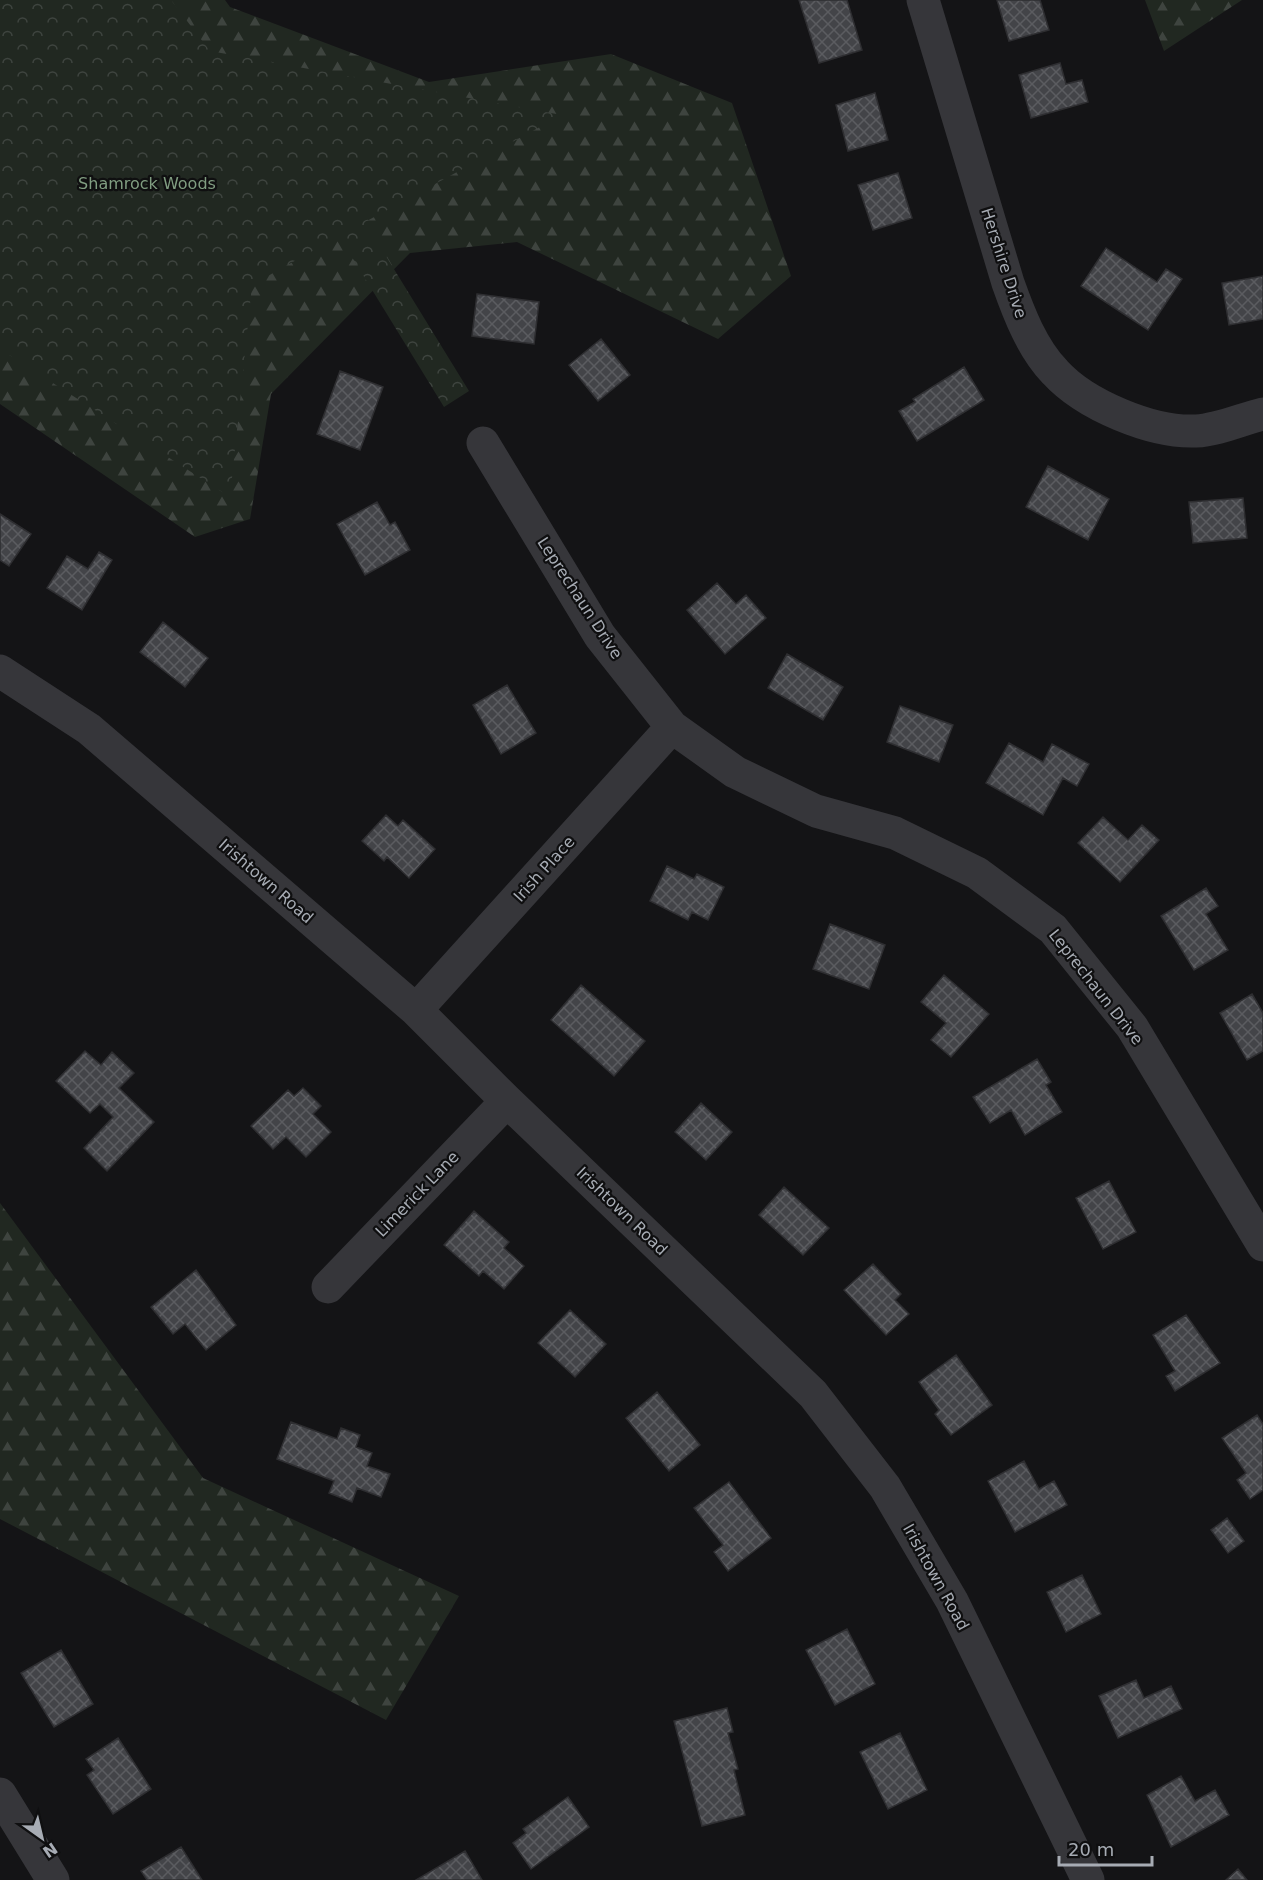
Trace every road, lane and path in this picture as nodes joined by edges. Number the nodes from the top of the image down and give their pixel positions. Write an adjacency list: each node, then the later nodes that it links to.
1 (924, 0): 2 (street, Hershire Drive)
2 (1263, 414)
3 (483, 443): 5 (street, Leprechaun Drive)
4 (0, 671): 6 (street, Irishtown Road)
5 (672, 728): 6 (street, Irish Place); 8 (street, Leprechaun Drive)
6 (417, 1010): 7 (street, Irishtown Road)
7 (507, 1101): 9 (street, Limerick Lane); 12 (street, Irishtown Road)
8 (1263, 1245)
9 (328, 1287)
10 (0, 1794): 11 (street)
11 (53, 1880)
12 (1088, 1880)

